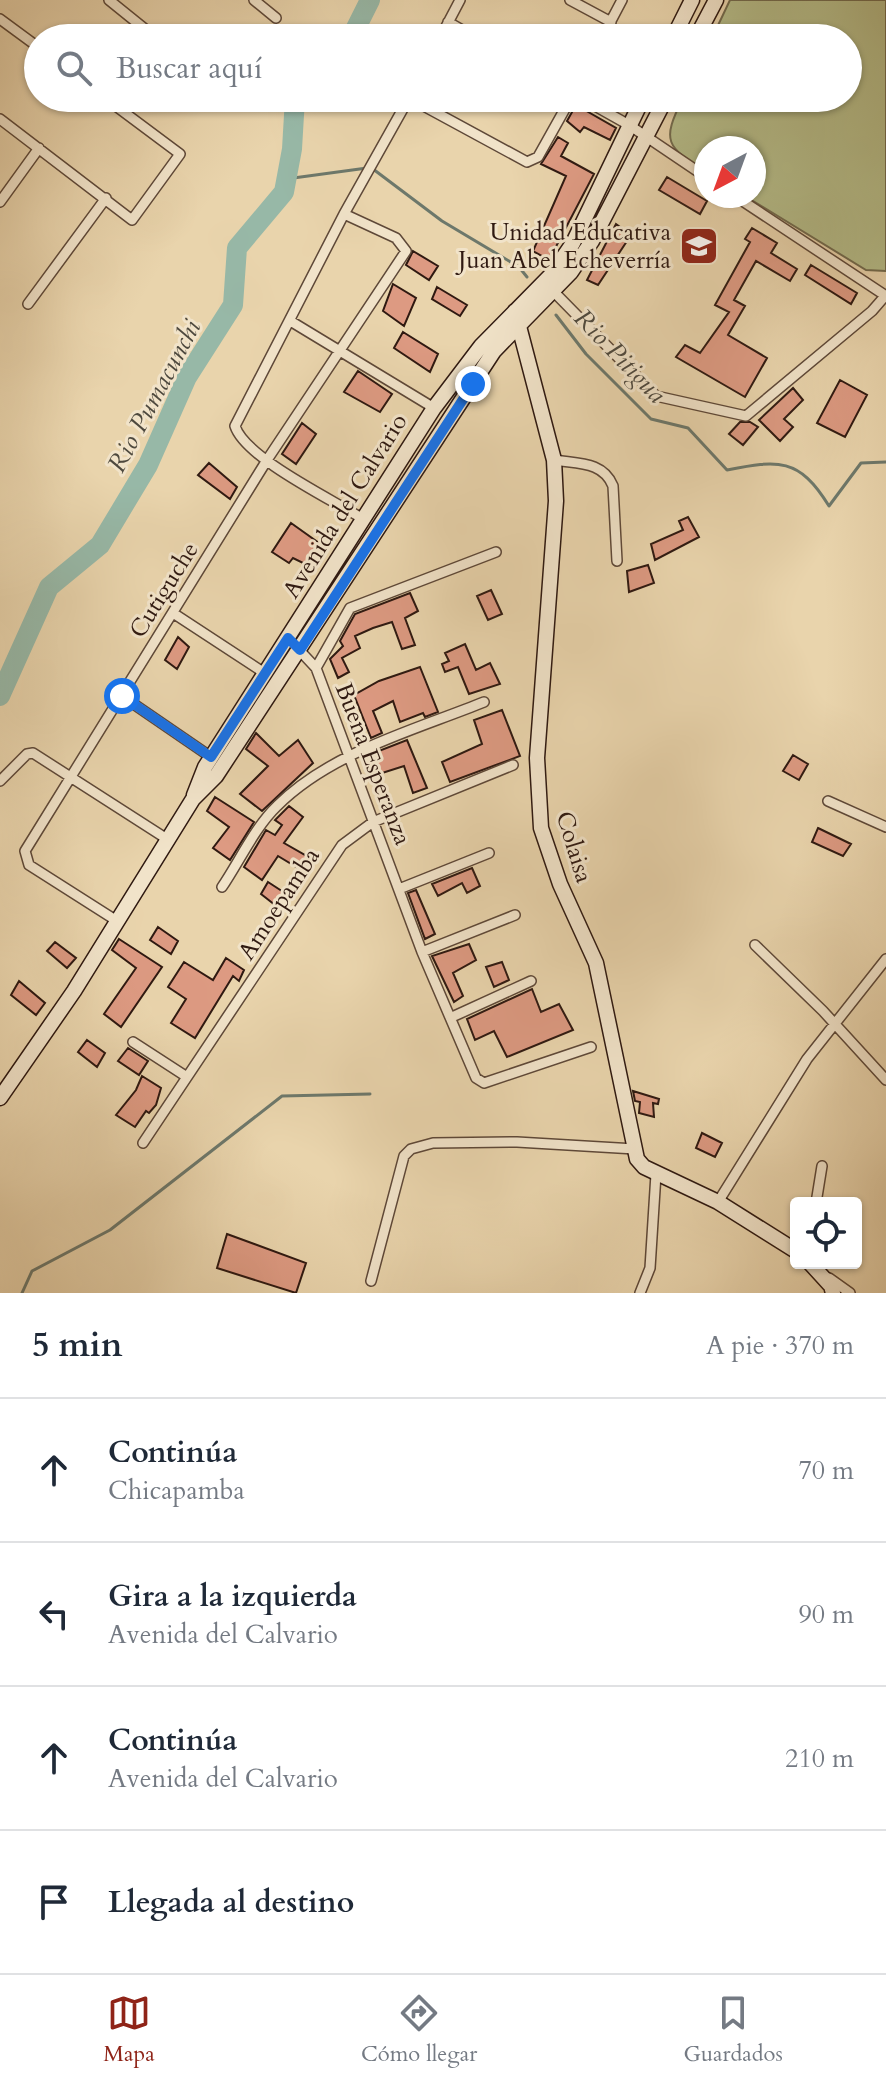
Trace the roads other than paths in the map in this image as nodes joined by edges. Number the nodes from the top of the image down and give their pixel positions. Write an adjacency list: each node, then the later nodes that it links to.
1 (109, 0): 9 (street)
2 (128, 0): 9 (street)
3 (254, 0): 10 (street)
4 (460, 0): 12 (street)
5 (570, 0): 13 (street)
6 (622, 0): 13 (street)
7 (692, 0): 16 (street)
8 (716, 0): 17 (street)
9 (121, 9): 14 (street)
10 (276, 18)
11 (0, 19): 18 (street)
12 (448, 22): 15 (street)
13 (611, 22)
14 (139, 24)
15 (452, 24)
16 (680, 24)
17 (703, 24)
18 (24, 37)
19 (124, 112): 31 (street)
20 (401, 112): 34 (street)
21 (436, 112): 22 (street)
22 (563, 112)
23 (606, 112): 27 (street)
24 (636, 112): 27 (street, Avenida del Calvario)
25 (659, 112): 28 (street, Avenida del Calvario)
26 (0, 119): 29 (street)
27 (629, 125): 28 (street); 38 (street, Avenida del Calvario)
28 (646, 137): 30 (street); 35 (street, Avenida del Calvario)
29 (39, 148): 31 (street); 32 (street)
30 (694, 169)
31 (106, 198): 37 (street)
32 (0, 202)
33 (753, 208): 36 (street)
34 (344, 214): 39 (street); 41 (street, Cutiguche)
35 (555, 293): 36 (street); 40 (street, Avenida del Calvario)
36 (886, 295)
37 (28, 304)
38 (515, 311): 40 (street, Colaisa); 42 (street, Avenida del Calvario)
39 (292, 322): 41 (street); 43 (street)
40 (519, 329): 44 (street, Colaisa); 50 (street, Avenida del Calvario)
41 (340, 350): 42 (street); 43 (street, Cutiguche)
42 (434, 408): 45 (street, Avenida del Calvario)
43 (267, 460): 45 (street); 48 (street, Cutiguche)
44 (554, 460): 47 (street); 82 (street, Colaisa)
45 (363, 519): 49 (street, Avenida del Calvario)
46 (496, 552): 51 (street, Buena Esperanza)
47 (617, 561)
48 (173, 613): 52 (street); 53 (street, Cutiguche)
49 (288, 638): 50 (street); 52 (street, Avenida del Calvario)
50 (300, 650): 51 (street); 60 (street, Avenida del Calvario)
51 (316, 668): 56 (street, Buena Esperanza)
52 (266, 674): 55 (street, Avenida del Calvario)
53 (122, 696): 55 (street); 58 (street, Cutiguche)
54 (484, 702): 56 (street)
55 (211, 757): 60 (street, Avenida del Calvario)
56 (349, 757): 62 (street, Buena Esperanza); 66 (street)
57 (513, 765): 62 (street, Amoepamba)
58 (71, 776): 59 (street); 64 (street); 69 (street, Cutiguche)
59 (0, 781)
60 (193, 799): 64 (street)
61 (828, 801): 63 (street)
62 (373, 822): 67 (street, Buena Esperanza); 78 (street, Amoepamba)
63 (886, 827)
64 (167, 839): 69 (street)
65 (489, 853): 67 (street)
66 (222, 887)
67 (399, 889): 71 (street, Buena Esperanza)
68 (515, 915): 71 (street)
69 (117, 921): 80 (street)
70 (755, 945): 75 (street)
71 (422, 952): 74 (street, Buena Esperanza)
72 (886, 959): 75 (street)
73 (531, 981): 74 (street)
74 (452, 1017): 77 (street, Buena Esperanza)
75 (835, 1023): 79 (street); 86 (street)
76 (133, 1042): 78 (street)
77 (591, 1047)
78 (187, 1077): 81 (street, Amoepamba)
79 (886, 1080)
80 (0, 1098)
81 (143, 1143)
82 (635, 1149): 84 (street, Colaisa); 90 (street)
83 (822, 1166): 85 (street)
84 (656, 1174): 86 (street, Colaisa); 91 (street)
85 (817, 1197)
86 (718, 1202): 87 (street, Colaisa)
87 (790, 1247)
88 (816, 1269): 92 (street)
89 (818, 1269): 93 (street)
90 (371, 1281)
91 (640, 1293)
92 (833, 1293)
93 (850, 1293)

